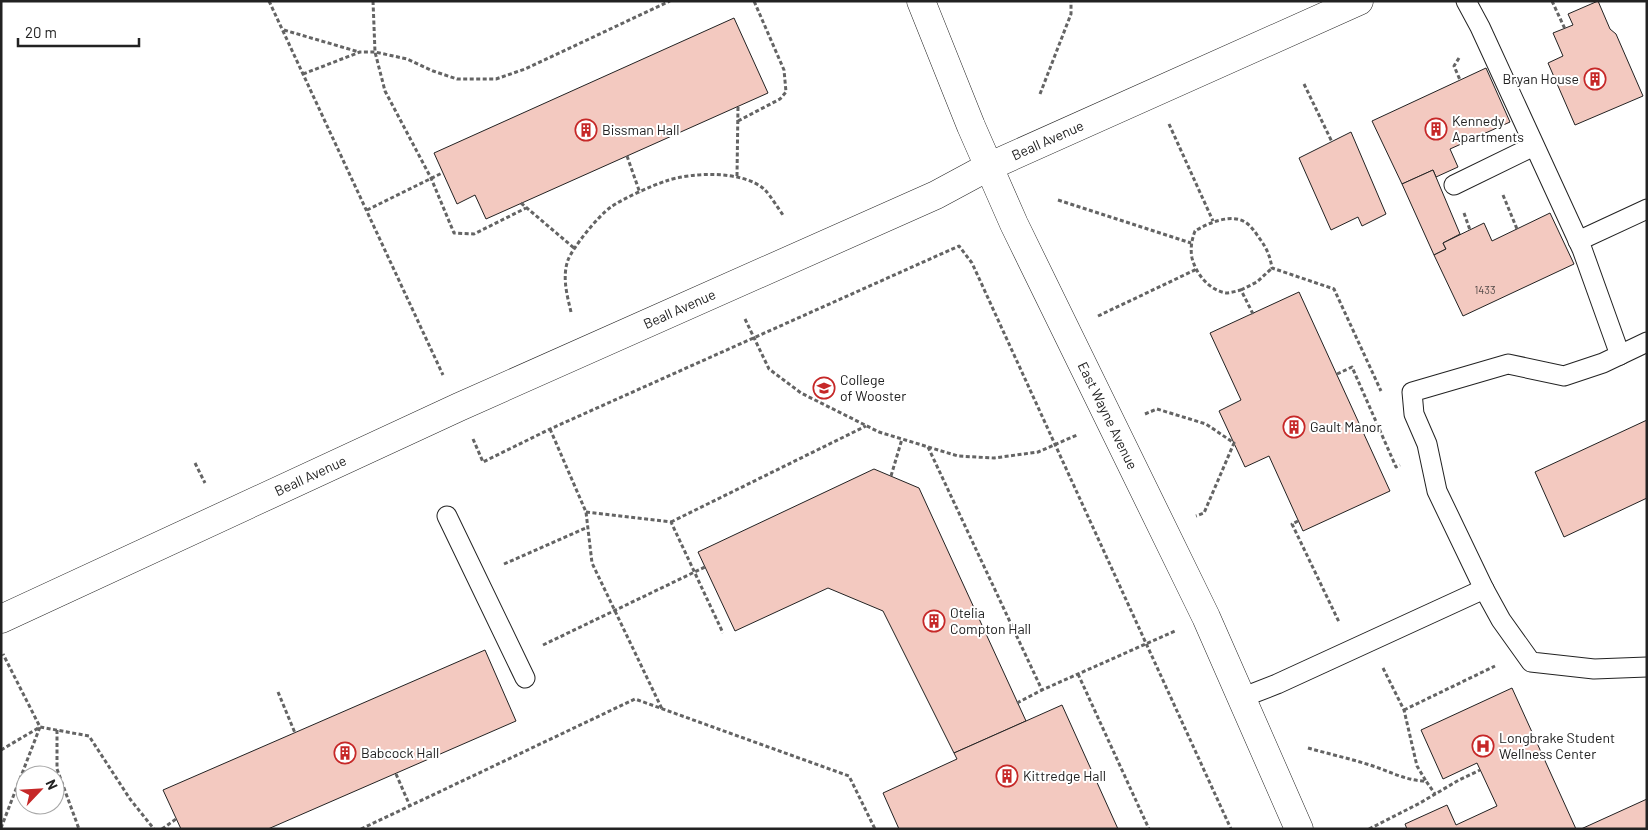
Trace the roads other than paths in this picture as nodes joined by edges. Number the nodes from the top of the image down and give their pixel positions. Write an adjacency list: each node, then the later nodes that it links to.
1 (921, 1): 5 (street, East Wayne Avenue)
2 (1359, 1): 5 (street, Beall Avenue)
3 (1466, 1): 4 (lane)
4 (1534, 146): 6 (lane); 8 (lane)
5 (988, 167): 13 (street, Beall Avenue); 16 (street, East Wayne Avenue)
6 (1454, 185)
7 (1647, 209): 8 (lane)
8 (1578, 242): 10 (lane)
9 (1647, 342): 10 (lane)
10 (1620, 355): 12 (lane)
11 (447, 516): 15 (lane)
12 (1484, 589): 14 (lane); 16 (lane)
13 (1, 619)
14 (1647, 667)
15 (525, 678)
16 (1241, 698): 17 (street, East Wayne Avenue)
17 (1299, 829)

